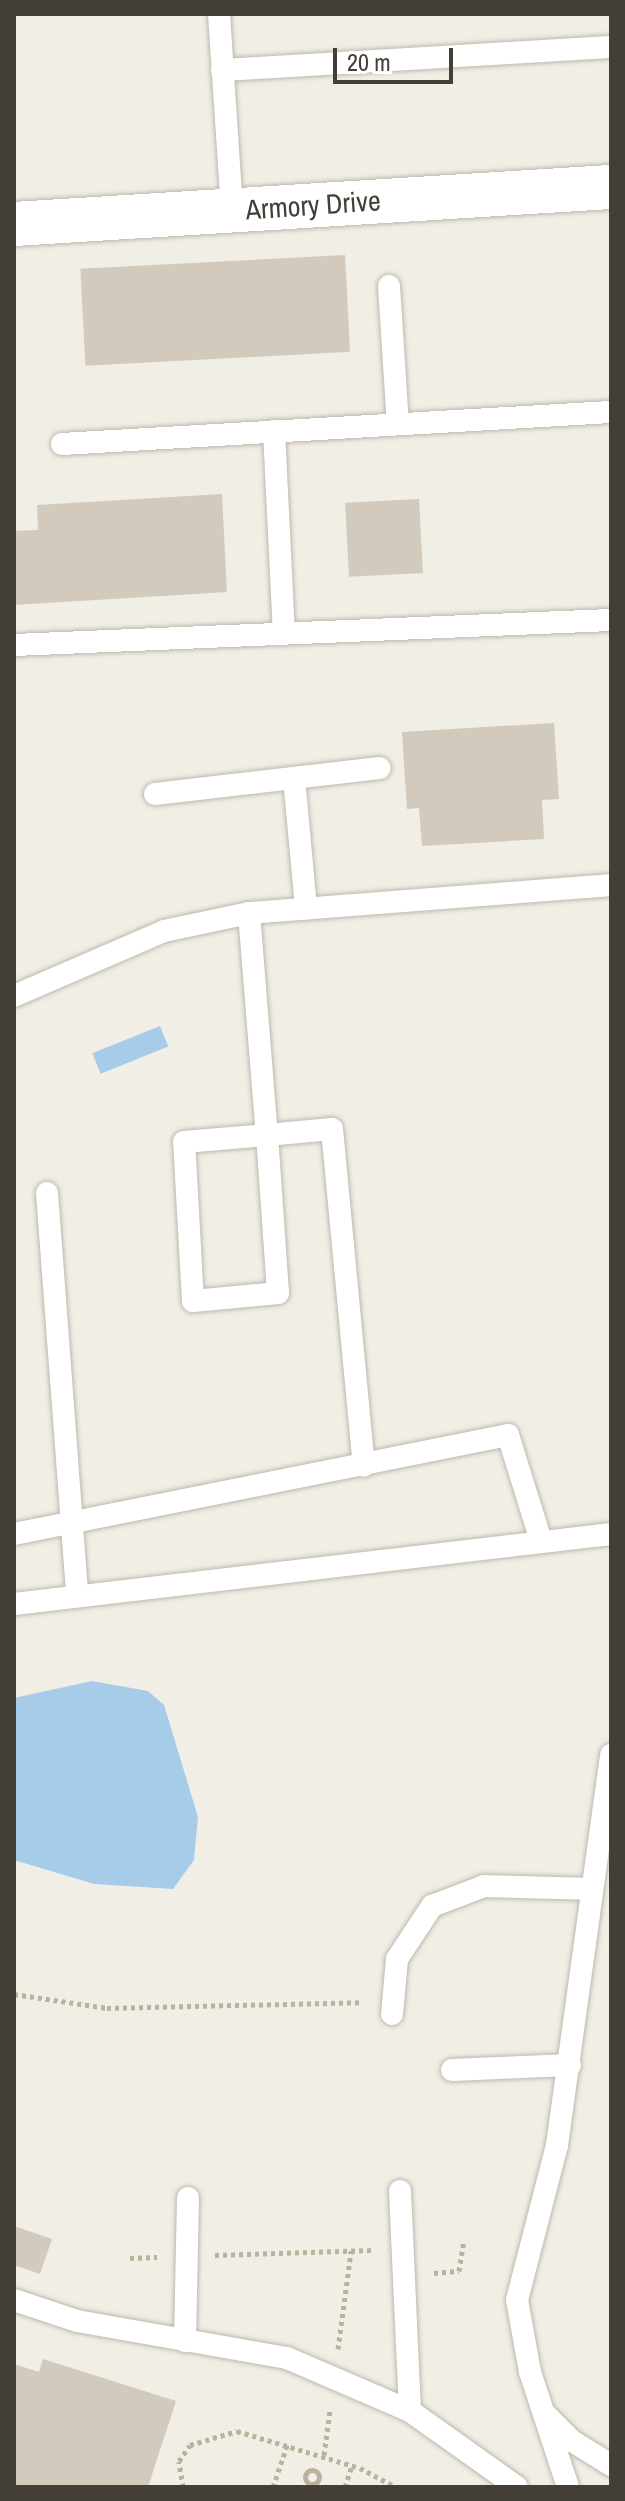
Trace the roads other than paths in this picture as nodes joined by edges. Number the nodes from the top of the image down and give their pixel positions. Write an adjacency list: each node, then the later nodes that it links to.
1 (219, 14): 3 (lane)
2 (611, 47): 3 (lane)
3 (222, 70): 5 (lane)
4 (611, 187): 5 (street, Armory Drive)
5 (232, 211): 6 (street, Armory Drive)
6 (14, 224)
7 (389, 286): 9 (lane)
8 (611, 412): 9 (lane)
9 (398, 424): 10 (lane)
10 (274, 431): 11 (lane); 13 (lane)
11 (62, 444)
12 (611, 620): 13 (lane)
13 (284, 634): 14 (lane)
14 (14, 645)
15 (379, 768): 16 (lane)
16 (294, 778): 17 (lane); 19 (lane)
17 (155, 794)
18 (611, 885): 19 (lane)
19 (306, 908): 20 (lane)
20 (249, 913): 21 (lane); 22 (lane)
21 (14, 996)
22 (267, 1135): 22 (lane); 24 (lane)
23 (47, 1193): 25 (lane)
24 (364, 1465): 25 (lane); 28 (lane)
25 (72, 1523): 26 (lane); 29 (lane)
26 (14, 1534)
27 (611, 1534): 28 (lane)
28 (540, 1538): 29 (lane)
29 (77, 1596): 30 (lane)
30 (14, 1604)
31 (611, 1755): 32 (lane)
32 (592, 1889): 33 (lane); 34 (lane)
33 (392, 2008)
34 (570, 2065): 35 (lane); 41 (lane)
35 (452, 2070)
36 (400, 2191): 40 (lane)
37 (188, 2198): 39 (lane)
38 (14, 2300): 39 (lane)
39 (185, 2341): 40 (lane)
40 (410, 2411): 43 (lane)
41 (543, 2411): 42 (lane); 44 (lane)
42 (611, 2465)
43 (517, 2487)
44 (568, 2487)

